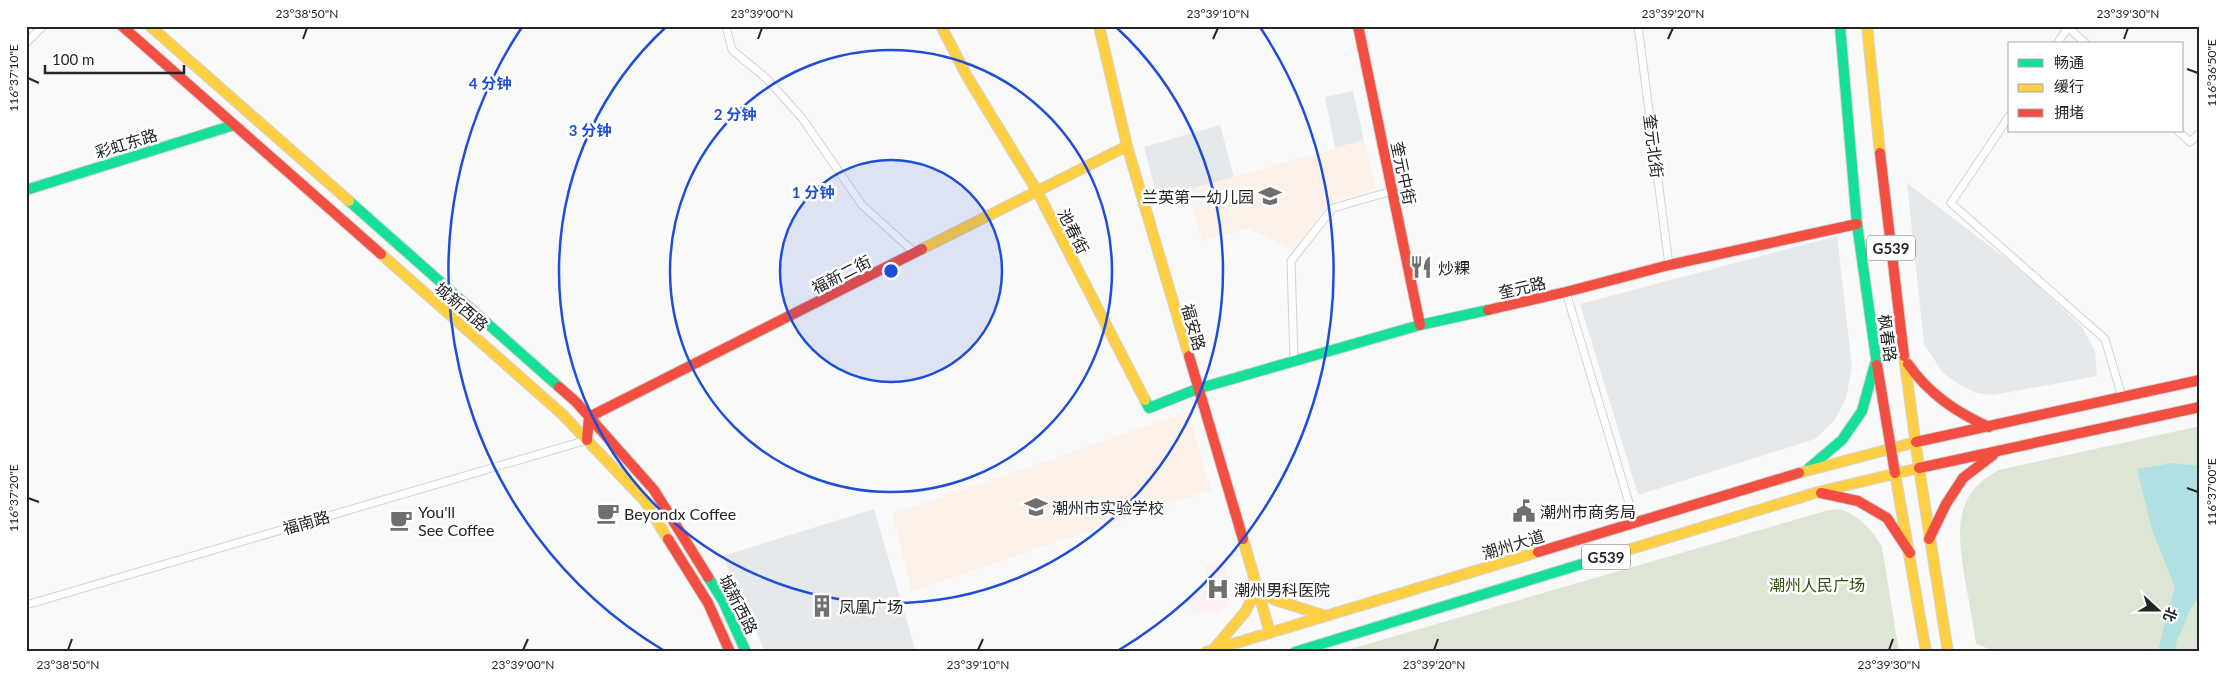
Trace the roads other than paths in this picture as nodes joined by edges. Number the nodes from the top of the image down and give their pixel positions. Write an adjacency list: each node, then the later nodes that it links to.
1 (44, 26): 13 (street)
2 (122, 26): 15 (main road, 城新西路)
3 (150, 26): 34 (main road, 城新西路)
4 (726, 26): 23 (street)
5 (941, 26): 20 (main road, 池春街)
6 (1099, 26): 18 (main road, 福安路)
7 (1358, 26): 21 (main road, 奎元中街)
8 (1638, 26): 24 (street, 奎元北街)
9 (1840, 26): 22 (main road, 枫春路 / G539)
10 (1867, 26): 27 (main road, 枫春路 / G539)
11 (2058, 42): 12 (street)
12 (2084, 42)
13 (26, 43)
14 (2008, 118): 32 (street)
15 (234, 125): 19 (main road, 彩虹东路); 36 (main road, 城新西路)
16 (2179, 132): 17 (street)
17 (2200, 133)
18 (1127, 146): 20 (main road, 福新二街); 31 (main road, 福安路)
19 (26, 190)
20 (1037, 191): 23 (main road, 福新二街); 31 (main road, 池春街)
21 (1392, 191): 26 (main road, 奎元中街); 28 (street)
22 (1857, 224): 24 (main road, 奎元路); 29 (main road, 枫春路 / G539)
23 (915, 253): 34 (main road, 福新二街)
24 (1669, 265): 25 (main road, 奎元路)
25 (1566, 292): 26 (main road, 奎元路); 44 (street)
26 (1420, 326): 28 (main road, 奎元路)
27 (1905, 360): 35 (main road); 37 (main road, 枫春路 / G539)
28 (1294, 361): 31 (main road, 奎元路)
29 (1876, 362): 38 (main road, 枫春路 / G539); 41 (main road)
30 (2200, 380): 32 (main road, 潮州大道)
31 (1196, 389): 47 (main road, 福安路)
32 (2122, 397): 35 (main road, 潮州大道)
33 (2200, 407): 39 (main road)
34 (589, 417): 36 (main road); 54 (main road, 城新西路)
35 (1989, 427): 37 (main road, 潮州大道)
36 (586, 440): 48 (street, 福南路); 53 (main road, 城新西路)
37 (1916, 442): 38 (main road, 潮州大道 / G539); 40 (main road, 枫春路 / G539)
38 (1890, 447): 41 (main road, 潮州大道 / G539); 42 (main road, 枫春路 / G539)
39 (1996, 452): 40 (main road); 45 (main road)
40 (1919, 468): 42 (main road, G539); 45 (main road, 枫春路)
41 (1805, 471): 44 (main road, 潮州大道 / G539)
42 (1895, 473): 43 (main road, G539); 46 (main road, 枫春路)
43 (1818, 492): 46 (main road); 51 (main road, G539)
44 (1635, 523): 49 (main road, 潮州大道 / G539)
45 (1929, 539): 58 (main road, 枫春路)
46 (1910, 553): 57 (main road, 枫春路)
47 (1257, 590): 49 (main road); 50 (main road, 福安路); 52 (main road)
48 (26, 605)
49 (1326, 616): 50 (main road, 潮州大道 / G539)
50 (1270, 633): 52 (main road, 潮州大道 / G539)
51 (1328, 642): 55 (main road, G539); 56 (main road)
52 (1210, 651)
53 (730, 652)
54 (746, 652)
55 (1295, 652)
56 (1315, 652)
57 (1926, 652)
58 (1948, 652)

